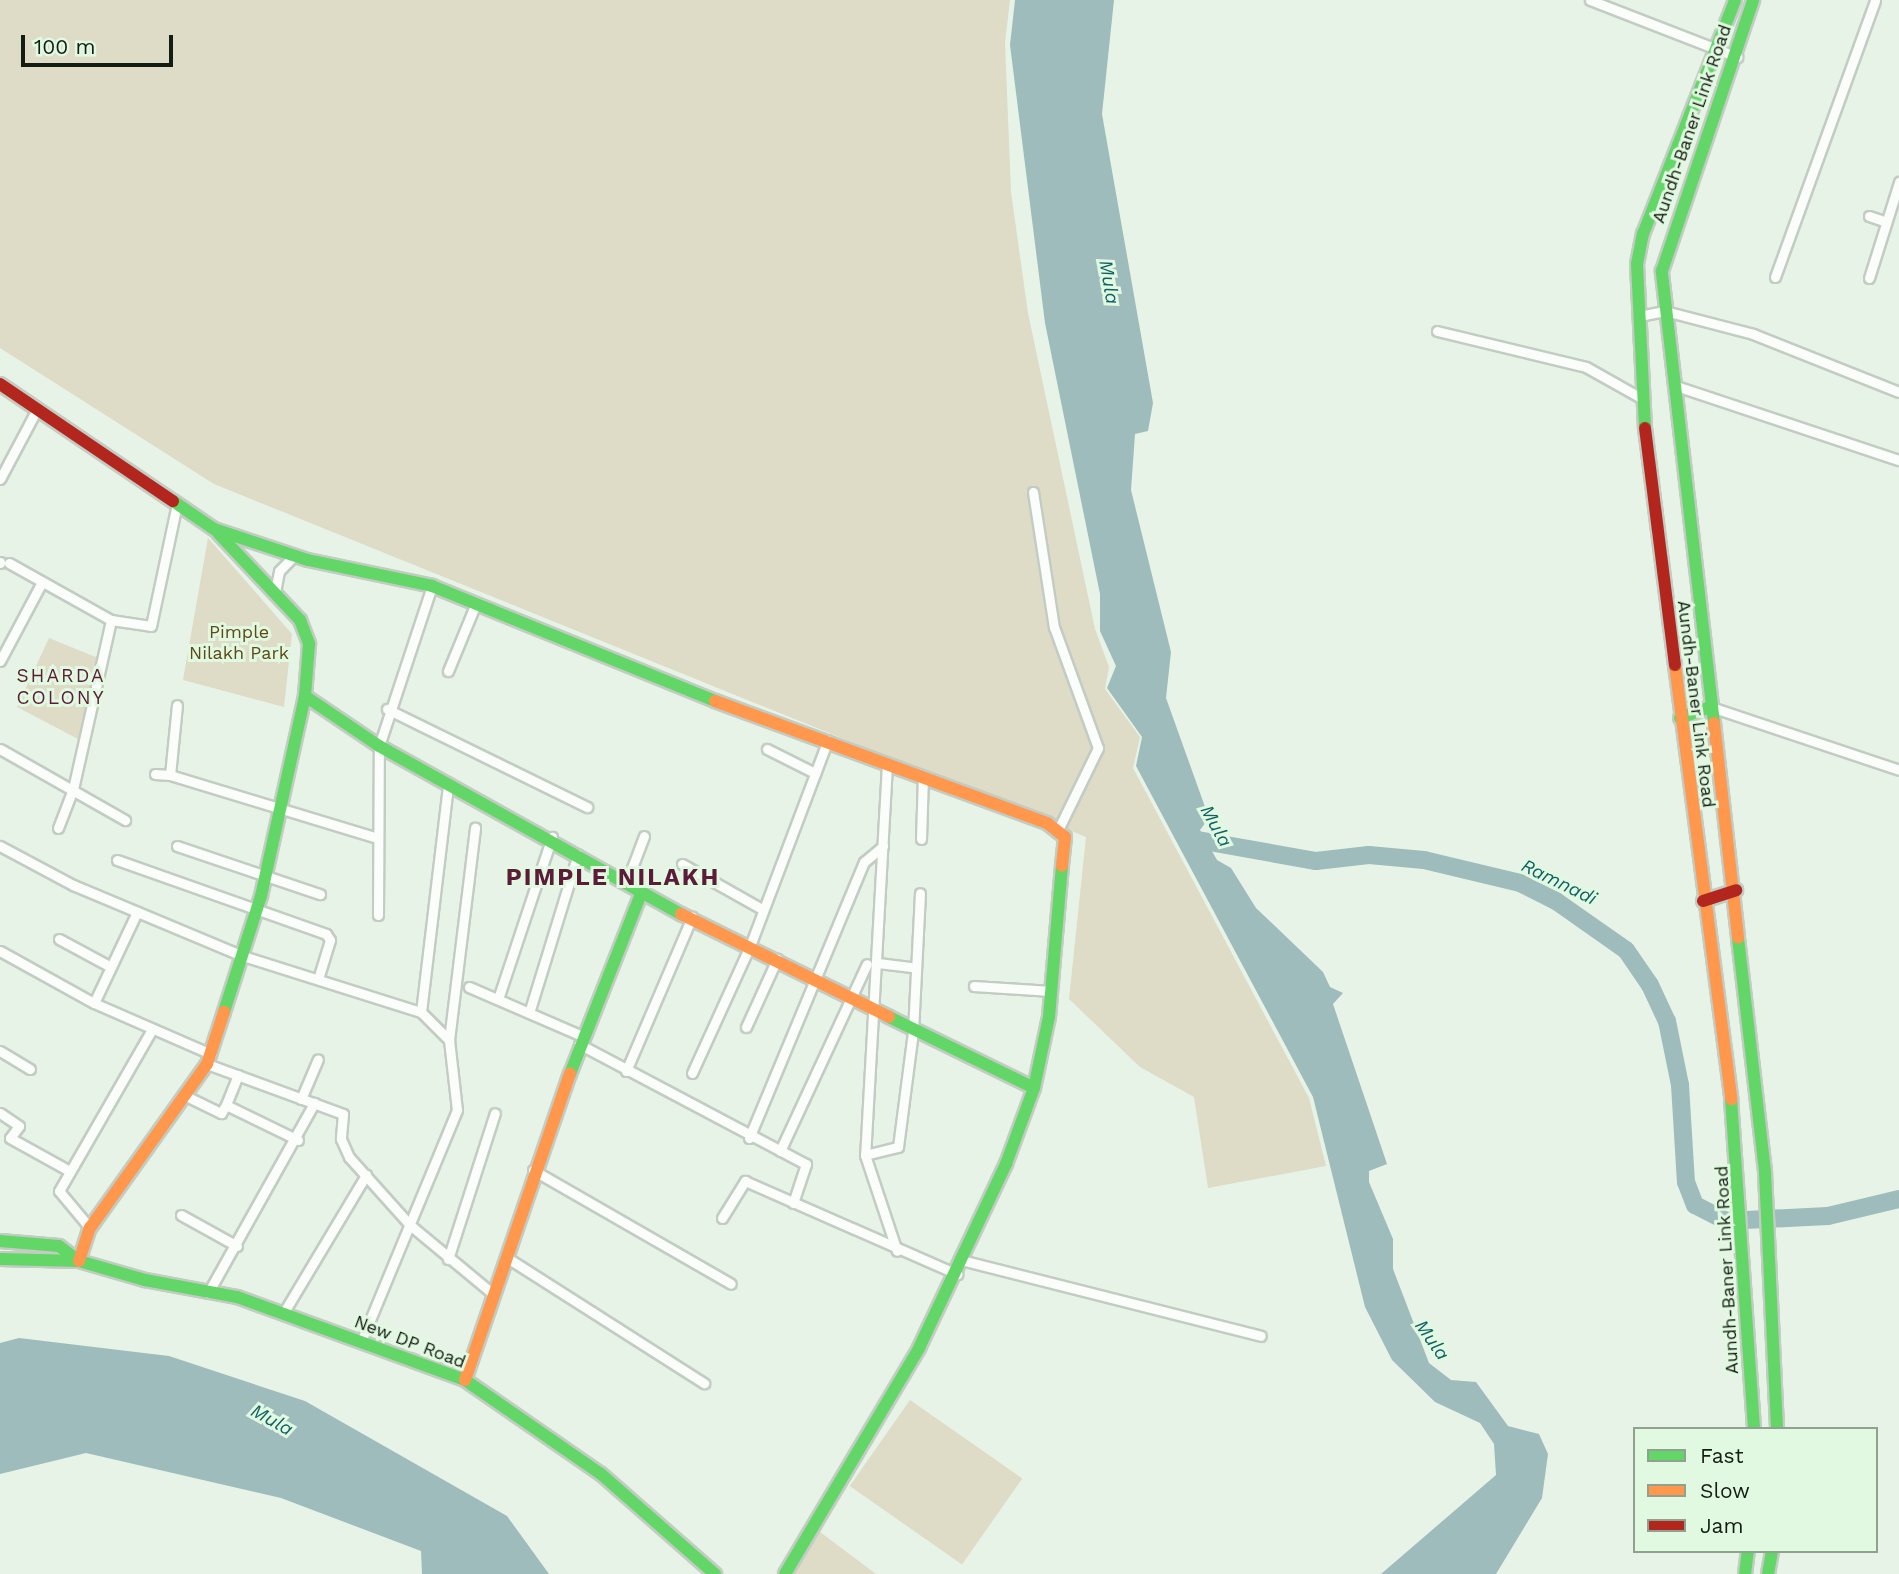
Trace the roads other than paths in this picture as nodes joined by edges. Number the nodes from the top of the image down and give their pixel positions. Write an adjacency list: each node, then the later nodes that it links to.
1 (1590, 0): 5 (street)
2 (1735, 0): 5 (street, Aundh-Baner Link Road)
3 (1753, 0): 6 (street, Aundh-Baner Link Road)
4 (1875, 0): 10 (street)
5 (1716, 50): 6 (street); 13 (street, Aundh-Baner Link Road)
6 (1737, 57): 12 (street, Aundh-Baner Link Road)
7 (1899, 182): 9 (street)
8 (1869, 216): 9 (street)
9 (1886, 222): 11 (street)
10 (1775, 277)
11 (1869, 278)
12 (1665, 312): 13 (street); 16 (street, Aundh-Baner Link Road); 17 (street)
13 (1639, 316): 18 (street, Aundh-Baner Link Road)
14 (1437, 331): 18 (street)
15 (0, 384): 19 (street)
16 (1674, 385): 20 (street); 36 (street, Aundh-Baner Link Road)
17 (1899, 392)
18 (1641, 398): 38 (street, Aundh-Baner Link Road)
19 (36, 411): 21 (street); 23 (street)
20 (1899, 460)
21 (0, 480)
22 (1033, 492): 56 (street)
23 (177, 505): 24 (street); 31 (street)
24 (214, 529): 25 (street); 29 (street)
25 (294, 556): 28 (street); 29 (street)
26 (3, 563): 27 (street)
27 (42, 582): 31 (street); 32 (street)
28 (432, 586): 30 (street); 37 (street)
29 (275, 592): 34 (street)
30 (476, 603): 33 (street); 39 (street)
31 (111, 620): 50 (street)
32 (0, 661)
33 (448, 671)
34 (305, 696): 40 (street); 52 (street)
35 (177, 705): 47 (street)
36 (1711, 707): 38 (street); 44 (street); 69 (street, Aundh-Baner Link Road)
37 (387, 709): 40 (street); 51 (street)
38 (1680, 718): 73 (street, Aundh-Baner Link Road)
39 (828, 740): 43 (street); 45 (street)
40 (379, 746): 49 (street); 58 (street)
41 (0, 749): 50 (street)
42 (767, 749): 45 (street)
43 (887, 764): 48 (street); 63 (street)
44 (1899, 770)
45 (815, 773): 74 (street)
46 (155, 774): 47 (street)
47 (170, 775): 52 (street)
48 (922, 777): 56 (street); 60 (street)
49 (448, 784): 59 (street); 97 (street)
50 (74, 789): 53 (street); 54 (street)
51 (587, 807)
52 (282, 810): 58 (street); 67 (street)
53 (125, 820)
54 (58, 828)
55 (475, 828): 102 (street)
56 (1058, 830): 92 (street)
57 (644, 836): 68 (street)
58 (374, 837): 77 (street)
59 (552, 837): 64 (street); 94 (street)
60 (921, 839)
61 (0, 846): 76 (street)
62 (177, 846): 67 (street)
63 (883, 846): 84 (street); 89 (street)
64 (578, 854): 68 (street); 98 (street)
65 (117, 860): 75 (street)
66 (682, 864): 74 (street)
67 (265, 877): 71 (street); 75 (street)
68 (627, 881): 72 (street)
69 (1736, 890): 73 (street); 148 (street, Aundh-Baner Link Road)
70 (920, 892): 87 (street)
71 (320, 894)
72 (641, 894): 78 (street); 103 (street)
73 (1703, 901): 147 (street, Aundh-Baner Link Road)
74 (762, 909): 80 (street)
75 (257, 910): 82 (street); 88 (street)
76 (136, 912): 82 (street); 86 (street)
77 (378, 915)
78 (692, 917): 80 (street); 108 (street)
79 (59, 939): 86 (street)
80 (750, 946): 83 (street); 109 (street)
81 (0, 951): 95 (street)
82 (243, 956): 88 (street); 105 (street)
83 (777, 959): 89 (street); 99 (street)
84 (878, 963): 87 (street); 96 (street)
85 (867, 964): 93 (street)
86 (111, 967): 95 (street)
87 (916, 968): 101 (street)
88 (319, 977): 97 (street)
89 (815, 977): 93 (street); 118 (street)
90 (974, 986): 92 (street)
91 (469, 987): 94 (street)
92 (1051, 991): 111 (street)
93 (852, 995): 96 (street); 120 (street)
94 (498, 999): 98 (street)
95 (94, 1003): 100 (street)
96 (875, 1009): 101 (street); 121 (street)
97 (421, 1012): 102 (street)
98 (529, 1013): 103 (street)
99 (746, 1027)
100 (152, 1029): 105 (street); 122 (street)
101 (913, 1031): 111 (street); 121 (street)
102 (449, 1040): 128 (street)
103 (581, 1040): 108 (street); 123 (street)
104 (0, 1051): 107 (street)
105 (209, 1059): 110 (street); 112 (street)
106 (318, 1059): 113 (street)
107 (30, 1069)
108 (626, 1071): 118 (street)
109 (692, 1073)
110 (238, 1075): 113 (street); 115 (street)
111 (1034, 1088): 137 (street)
112 (188, 1097): 115 (street); 129 (street)
113 (301, 1099): 114 (street)
114 (314, 1103): 119 (street); 124 (street)
115 (226, 1105): 119 (street)
116 (0, 1113): 122 (street)
117 (495, 1113): 135 (street)
118 (749, 1138): 120 (street)
119 (299, 1140): 131 (street)
120 (780, 1151): 125 (street)
121 (864, 1155): 132 (street)
122 (66, 1169): 129 (street)
123 (533, 1170): 133 (street); 139 (street)
124 (366, 1175): 128 (street); 142 (street)
125 (793, 1203): 127 (street); 132 (street)
126 (181, 1215): 131 (street)
127 (722, 1218)
128 (410, 1225): 135 (street); 144 (street)
129 (90, 1228): 136 (street)
130 (0, 1241): 136 (street, New DP Road)
131 (237, 1246): 140 (street)
132 (897, 1251): 138 (street)
133 (506, 1257): 141 (street); 146 (street)
134 (0, 1259): 136 (street, New DP Road)
135 (449, 1259): 141 (street)
136 (79, 1261): 140 (street, New DP Road)
137 (965, 1261): 138 (street); 143 (street)
138 (959, 1275): 152 (street)
139 (731, 1284)
140 (208, 1293): 142 (street, New DP Road)
141 (493, 1294): 145 (street)
142 (284, 1312): 144 (street, New DP Road)
143 (1261, 1336)
144 (360, 1342): 145 (street, New DP Road)
145 (465, 1380): 151 (street, New DP Road)
146 (704, 1383)
147 (1754, 1427)
148 (1777, 1427)
149 (1748, 1553): 153 (street)
150 (1772, 1553): 154 (street)
151 (715, 1574)
152 (785, 1574)
153 (1745, 1574)
154 (1768, 1574)

